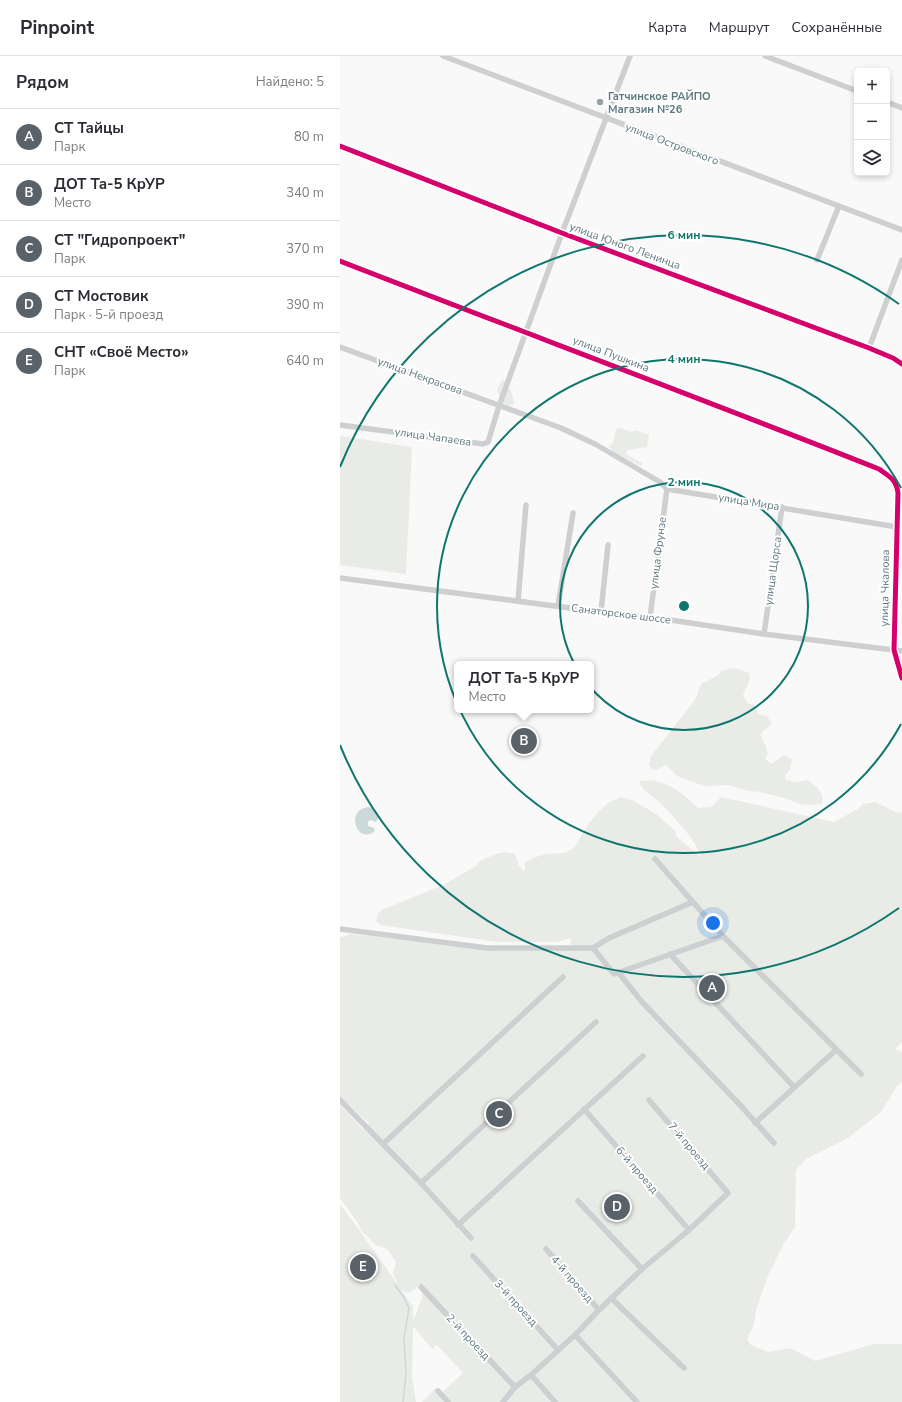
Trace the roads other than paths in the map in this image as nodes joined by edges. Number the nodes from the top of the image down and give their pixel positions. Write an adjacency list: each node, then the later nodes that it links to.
1 (443, 56): 7 (street, улица Островского)
2 (630, 56): 7 (street, улица Чапаева)
3 (765, 56): 4 (street)
4 (854, 90)
5 (890, 103): 6 (street)
6 (902, 108)
7 (605, 119): 9 (street, улица Островского); 11 (street, улица Чапаева)
8 (340, 146): 11 (street, улица Юного Ленинца)
9 (838, 206): 10 (street, улица Островского); 12 (street)
10 (902, 230)
11 (562, 233): 15 (street, улица Чапаева); 17 (street, улица Юного Ленинца)
12 (817, 260)
13 (902, 260): 17 (street)
14 (340, 261): 15 (street, улица Пушкина)
15 (526, 333): 19 (street, улица Чапаева); 25 (street, улица Пушкина)
16 (340, 347): 19 (street, улица Некрасова)
17 (869, 348): 18 (street, улица Юного Ленинца)
18 (902, 364)
19 (499, 406): 20 (street, улица Чапаева); 21 (street, улица Мира)
20 (340, 425)
21 (667, 489): 23 (street, улица Мира); 31 (street, улица Фрунзе)
22 (526, 505): 28 (street)
23 (782, 507): 25 (street, улица Мира); 32 (street, улица Щорса)
24 (573, 513): 29 (street)
25 (897, 527): 33 (street, улица Чкалова)
26 (608, 545): 30 (street)
27 (340, 578): 28 (street, Санаторское шоссе)
28 (518, 601): 29 (street, Санаторское шоссе)
29 (558, 606): 30 (street, Санаторское шоссе)
30 (601, 612): 31 (street, Санаторское шоссе)
31 (650, 617): 32 (street, Санаторское шоссе)
32 (764, 634): 33 (street, Санаторское шоссе)
33 (894, 650): 34 (street, Санаторское шоссе); 35 (street, улица Чкалова)
34 (902, 651)
35 (902, 678)
36 (655, 859): 37 (street)
37 (693, 902): 39 (street); 40 (street)
38 (340, 929): 40 (street)
39 (723, 936): 41 (street); 45 (street)
40 (593, 948): 42 (street)
41 (670, 954): 42 (street); 48 (street)
42 (618, 972): 52 (street)
43 (563, 976): 54 (street)
44 (596, 1022): 55 (street)
45 (836, 1050): 47 (street); 48 (street)
46 (643, 1056): 51 (street)
47 (861, 1074)
48 (794, 1086): 52 (street)
49 (340, 1100): 54 (street)
50 (649, 1100): 58 (street, 7-й проезд)
51 (584, 1109): 57 (street); 58 (street, 6-й проезд)
52 (755, 1123): 53 (street)
53 (774, 1143)
54 (383, 1144): 55 (street)
55 (421, 1183): 57 (street)
56 (578, 1201): 62 (street)
57 (458, 1225): 59 (street)
58 (689, 1230): 62 (street)
59 (471, 1238)
60 (546, 1249): 65 (street, 4-й проезд)
61 (473, 1256): 67 (street, 3-й проезд)
62 (642, 1269): 64 (street)
63 (421, 1287): 70 (street, 2-й проезд)
64 (611, 1298): 65 (street); 68 (street)
65 (599, 1310): 66 (street)
66 (575, 1335): 67 (street); 75 (street)
67 (558, 1350): 69 (street)
68 (684, 1368)
69 (530, 1376): 70 (street); 74 (street)
70 (515, 1387): 73 (street)
71 (438, 1391): 72 (street)
72 (448, 1402)
73 (503, 1402)
74 (555, 1402)
75 (637, 1402)

